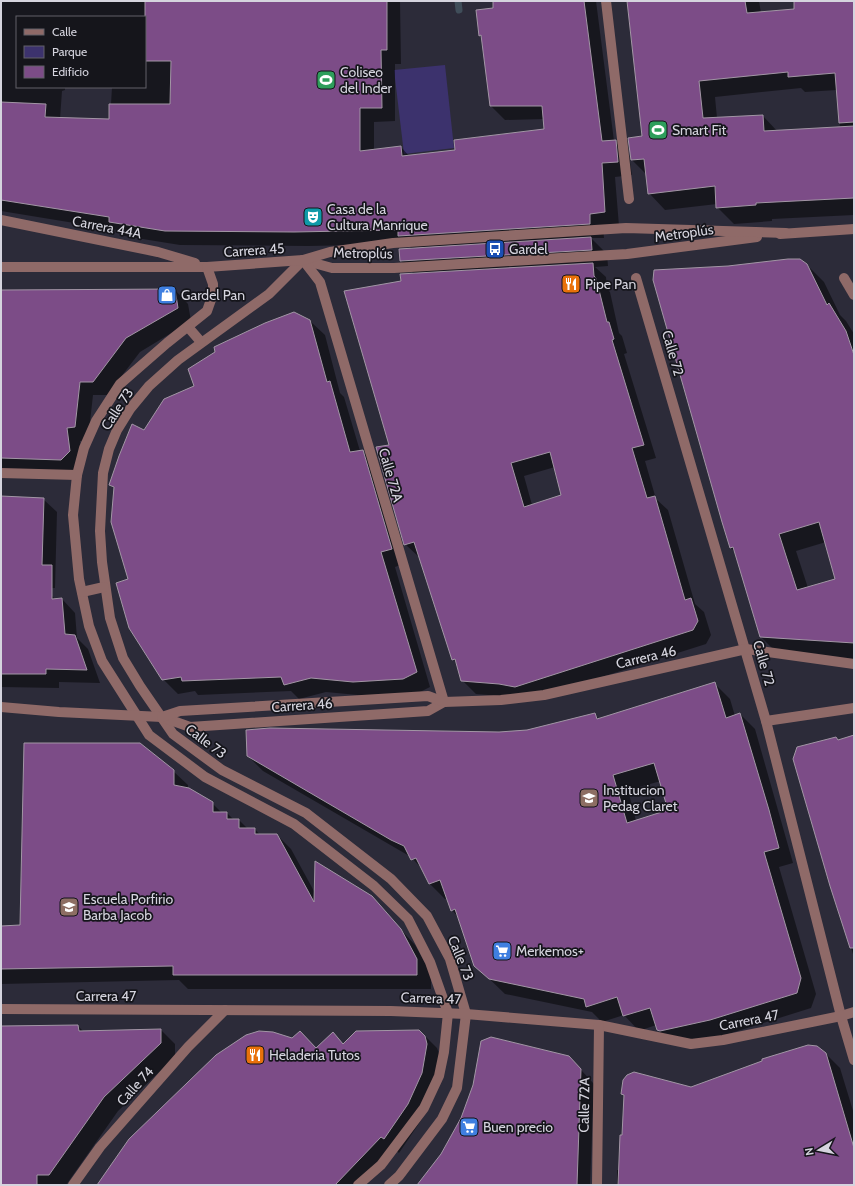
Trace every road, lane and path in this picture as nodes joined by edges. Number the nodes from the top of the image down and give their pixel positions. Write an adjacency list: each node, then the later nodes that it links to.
1 (606, 1): 2 (street)
2 (629, 199)
3 (1, 220): 8 (street, Carrera 44A)
4 (854, 230): 5 (street, Metroplús)
5 (786, 233): 6 (street, Metroplús); 6 (street, Metroplús)
6 (303, 260): 8 (street, Carrera 45); 13 (street, Calle 73); 20 (street, Calle 72A)
7 (1, 267): 8 (street)
8 (206, 267): 12 (street, Calle 73)
9 (636, 278): 18 (street, Calle 72)
10 (844, 278): 11 (street)
11 (854, 295)
12 (188, 327): 13 (street); 15 (street, Calle 73)
13 (201, 342): 16 (street, Calle 73)
14 (1, 474): 15 (street)
15 (77, 475): 17 (street, Calle 73)
16 (104, 587): 17 (street); 24 (street, Calle 73)
17 (82, 592): 23 (street, Calle 73)
18 (746, 649): 19 (street, Carrera 46); 20 (street, Carrera 46); 25 (street, Calle 72)
19 (854, 664)
20 (444, 702): 24 (street, Carrera 46); 24 (street, Carrera 46)
21 (1, 707): 23 (street, Carrera 46)
22 (854, 708): 25 (street)
23 (137, 716): 24 (street, Carrera 46); 29 (street, Calle 73)
24 (162, 717): 30 (street, Calle 73)
25 (766, 721): 31 (street, Calle 72)
26 (1, 1009): 27 (street, Carrera 47)
27 (225, 1010): 29 (street, Carrera 47); 34 (street, Calle 74)
28 (854, 1012): 31 (street, Carrera 47)
29 (448, 1013): 30 (street, Carrera 47); 35 (street, Calle 73)
30 (466, 1014): 32 (street, Carrera 47); 36 (street, Calle 73)
31 (841, 1016): 32 (street, Carrera 47); 33 (street, Calle 72)
32 (599, 1025): 37 (street, Calle 72A)
33 (854, 1060)
34 (74, 1185)
35 (358, 1185)
36 (389, 1185)
37 (597, 1185)

